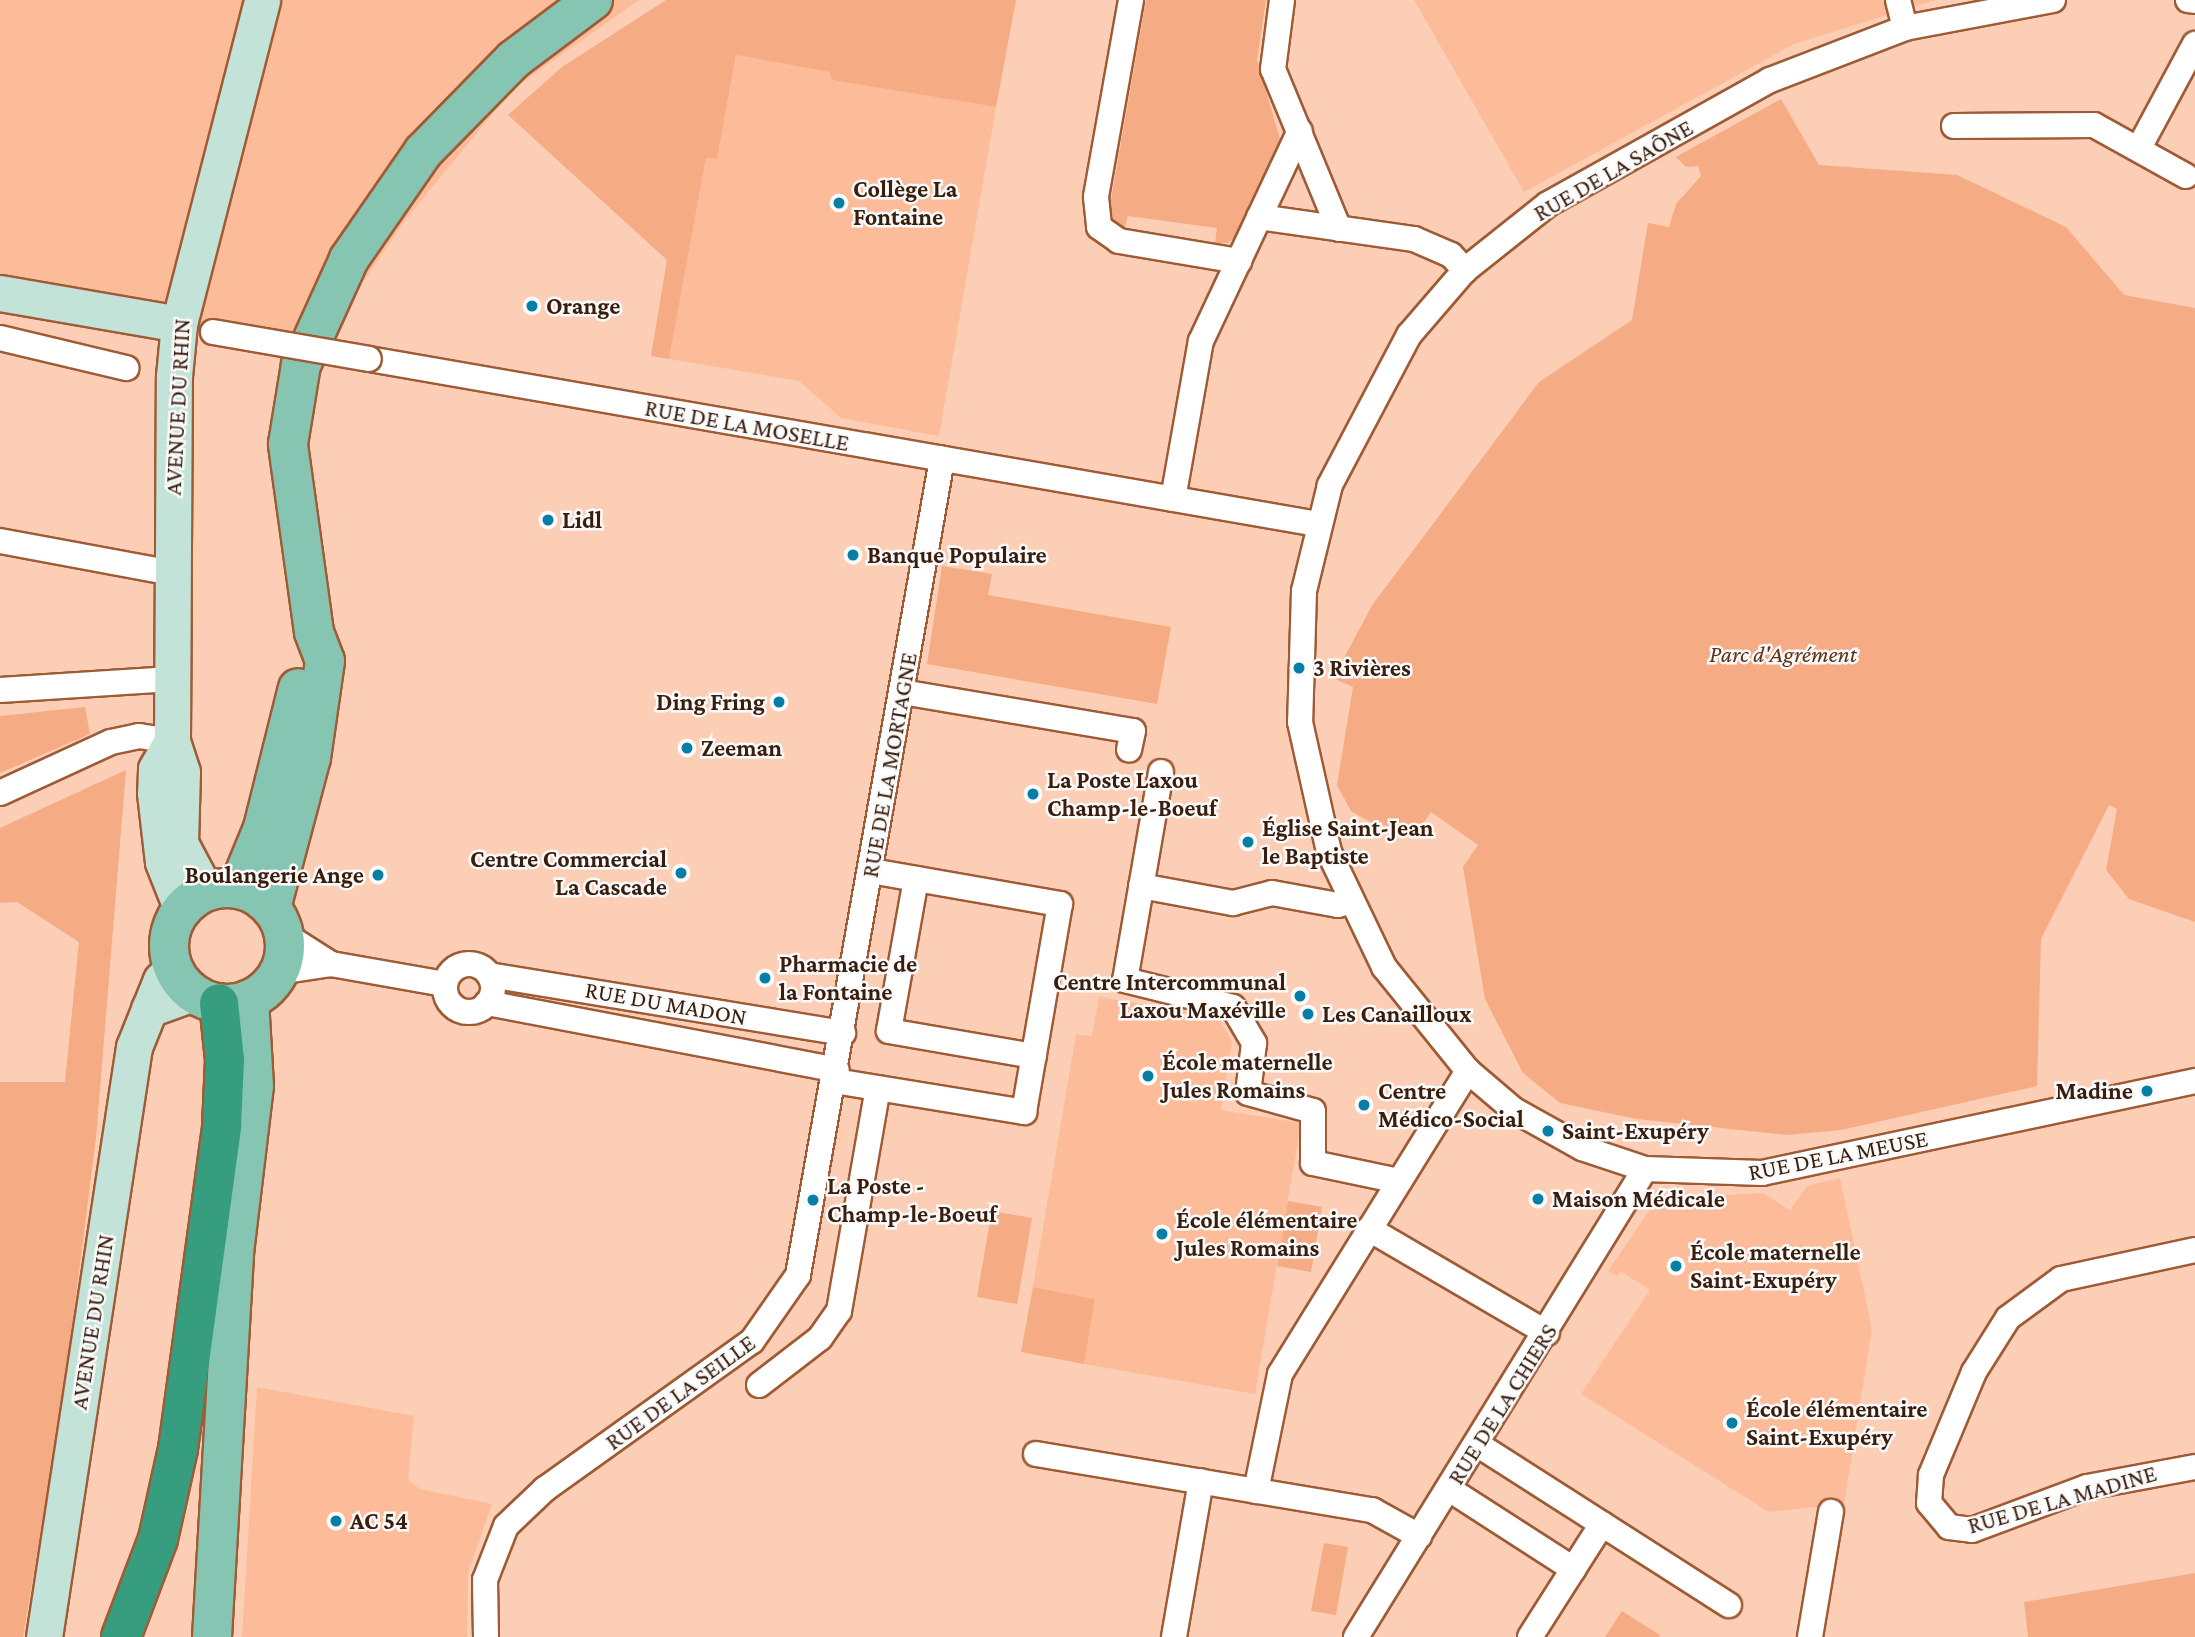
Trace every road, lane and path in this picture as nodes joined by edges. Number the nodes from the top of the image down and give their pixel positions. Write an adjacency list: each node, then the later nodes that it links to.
1 (262, 0): 20 (main road, AVENUE DU RHIN)
2 (593, 0): 28 (main road)
3 (1131, 0): 17 (street)
4 (1282, 0): 12 (street)
5 (1898, 0): 9 (street)
6 (2053, 0): 9 (street, RUE DE LA SAÔNE)
7 (2188, 0): 8 (street)
8 (2195, 1)
9 (1905, 28): 18 (street, RUE DE LA SAÔNE)
10 (2195, 44): 13 (street)
11 (1954, 125): 13 (street)
12 (1300, 131): 15 (street); 16 (street)
13 (2140, 146): 14 (street)
14 (2186, 176)
15 (1259, 217): 16 (street); 17 (street)
16 (1339, 229): 18 (street)
17 (1239, 261): 24 (street)
18 (1465, 270): 25 (street, RUE DE LA SAÔNE)
19 (0, 293): 20 (main road)
20 (179, 324): 23 (street, RUE DE LA MOSELLE, bridge); 27 (main road, AVENUE DU RHIN)
21 (0, 338): 22 (street)
22 (126, 368)
23 (942, 459): 24 (street, RUE DE LA MOSELLE); 31 (street, RUE DE LA MORTAGNE)
24 (1173, 499): 25 (street, RUE DE LA MOSELLE)
25 (1317, 524): 40 (street, RUE DE LA MEUSE)
26 (0, 541): 27 (street)
27 (172, 572): 29 (main road, AVENUE DU RHIN)
28 (314, 632): 39 (main road); 41 (main road)
29 (172, 679): 30 (street); 32 (main road, AVENUE DU RHIN)
30 (0, 690)
31 (902, 692): 33 (street); 36 (street, RUE DE LA MORTAGNE)
32 (172, 741): 35 (street); 39 (main road, AVENUE DU RHIN)
33 (1129, 750)
34 (1161, 772): 38 (street)
35 (0, 793)
36 (871, 871): 37 (street); 48 (street, RUE DE LA MORTAGNE)
37 (916, 879): 49 (street); 49 (street)
38 (1141, 886): 40 (street); 55 (street)
39 (208, 897): 41 (main road); 46 (main road)
40 (1350, 901): 50 (street, RUE DE LA MEUSE)
41 (278, 921): 42 (street); 43 (main road)
42 (331, 964): 43 (street); 45 (street)
43 (279, 972): 46 (main road)
44 (489, 975): 45 (street); 47 (street); 48 (street, RUE DU MADON)
45 (445, 984): 47 (street)
46 (209, 991): 71 (main road, AVENUE DU RHIN); 72 (highway); 73 (main road)
47 (487, 1003): 51 (street, RUE DU MADON)
48 (843, 1033): 51 (street, RUE DE LA MORTAGNE)
49 (1034, 1056): 53 (street, RUE DU MADON)
50 (1468, 1071): 54 (street, RUE DE LA MEUSE); 55 (street)
51 (836, 1076): 53 (street, RUE DU MADON); 74 (street, RUE DE LA SEILLE)
52 (2195, 1081): 54 (street, RUE DE LA MEUSE)
53 (878, 1088): 59 (street)
54 (1645, 1169): 58 (street, RUE DE LA CHIERS)
55 (1399, 1181): 56 (street)
56 (1369, 1229): 58 (street); 65 (street)
57 (2195, 1250): 62 (street, RUE DE LA MADINE)
58 (1548, 1333): 60 (street, RUE DE LA CHIERS)
59 (759, 1385)
60 (1477, 1444): 64 (street, RUE DE LA CHIERS); 67 (street)
61 (1036, 1454): 63 (street)
62 (2195, 1467)
63 (1201, 1482): 65 (street); 75 (street)
64 (1449, 1489): 68 (street, RUE DE LA CHIERS); 69 (street)
65 (1256, 1491): 68 (street)
66 (1831, 1512): 78 (street)
67 (1602, 1524): 69 (street); 70 (street)
68 (1419, 1536): 76 (street, RUE DE LA CHIERS)
69 (1573, 1569): 77 (street)
70 (1729, 1605)
71 (44, 1637)
72 (121, 1637)
73 (212, 1637)
74 (486, 1637)
75 (1174, 1637)
76 (1356, 1637)
77 (1530, 1637)
78 (1810, 1637)

